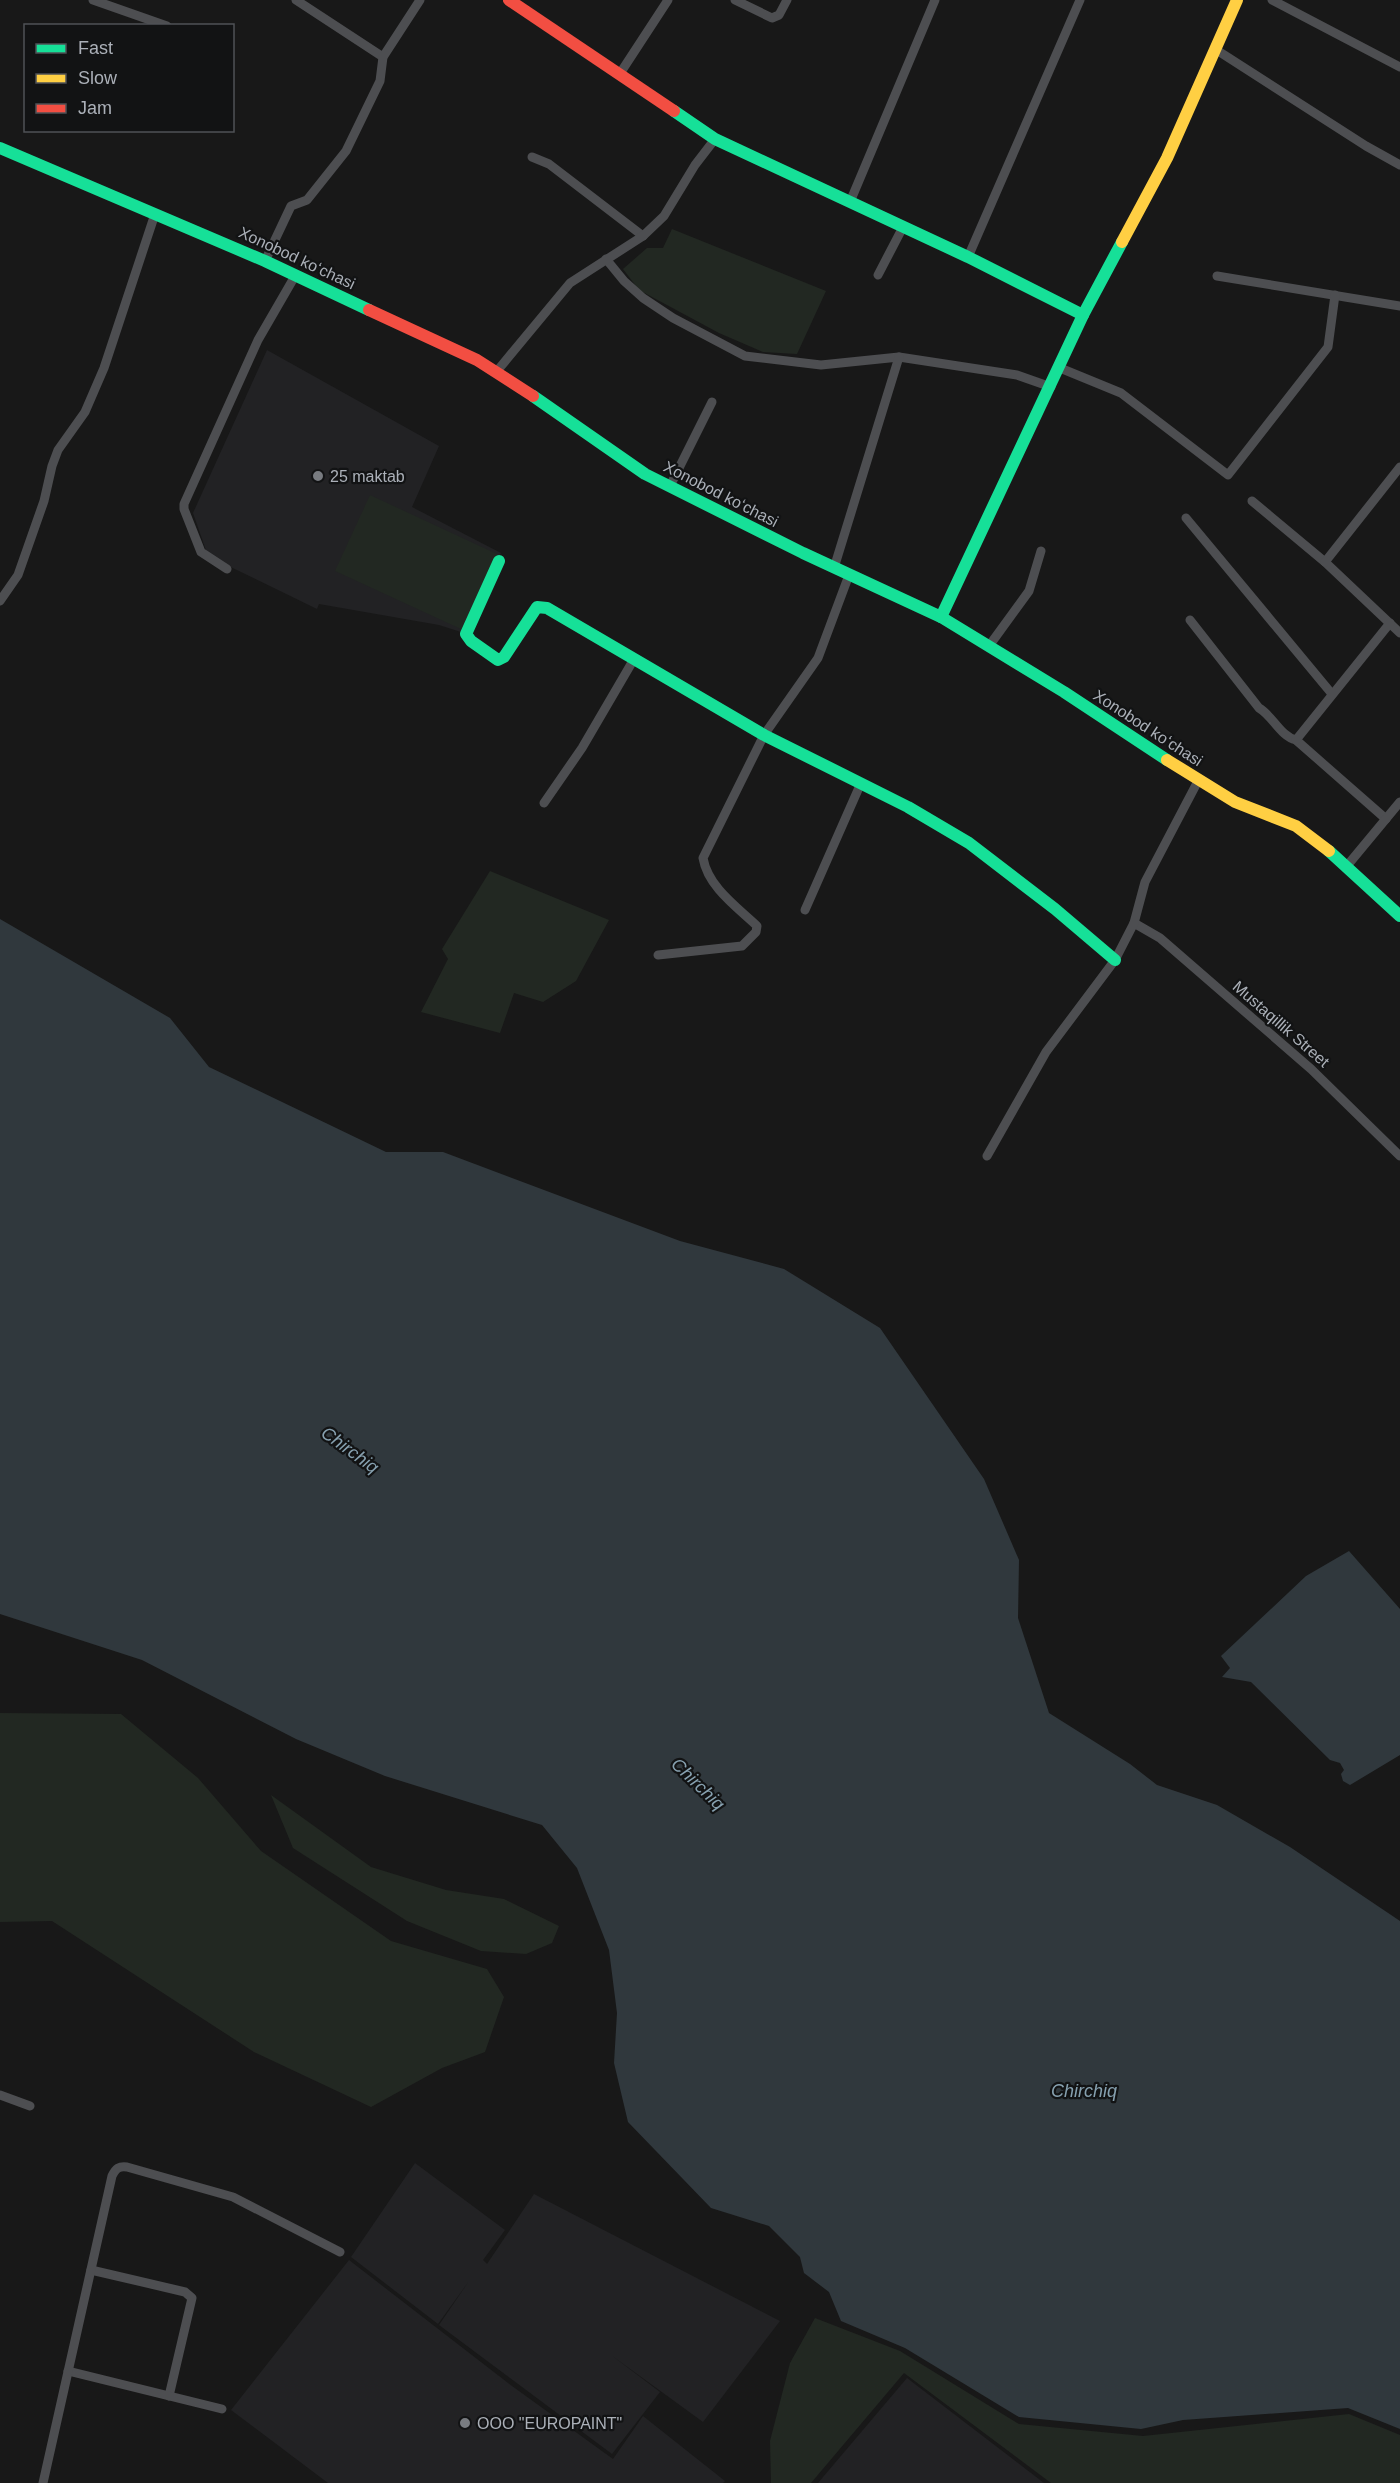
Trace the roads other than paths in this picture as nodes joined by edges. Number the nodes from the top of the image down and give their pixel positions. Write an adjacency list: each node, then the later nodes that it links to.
1 (93, 0): 12 (street)
2 (296, 0): 14 (street)
3 (420, 0): 14 (street)
4 (509, 0): 16 (street)
5 (668, 0): 16 (street)
6 (735, 0): 7 (street)
7 (787, 0)
8 (935, 0): 21 (street)
9 (1080, 0): 25 (street)
10 (1237, 0): 13 (street)
11 (1272, 0): 15 (street)
12 (161, 24)
13 (1215, 49): 20 (street); 33 (street)
14 (383, 57): 27 (street)
15 (1400, 67)
16 (618, 75): 17 (street)
17 (715, 139): 21 (street); 24 (street)
18 (0, 148): 22 (street, Xonobod koʻchasi)
19 (532, 157): 24 (street)
20 (1400, 165)
21 (850, 202): 23 (street)
22 (155, 214): 27 (street, Xonobod koʻchasi); 49 (street)
23 (903, 227): 25 (street); 28 (street)
24 (643, 236): 26 (street)
25 (968, 257): 33 (street)
26 (606, 259): 34 (street); 36 (street)
27 (265, 261): 29 (street, Xonobod koʻchasi)
28 (878, 275)
29 (295, 276): 36 (street, Xonobod koʻchasi); 47 (street)
30 (1217, 276): 31 (street)
31 (1335, 295): 32 (street); 35 (street)
32 (1400, 306)
33 (1083, 315): 35 (street)
34 (899, 357): 37 (street); 46 (street)
35 (1060, 368): 37 (street)
36 (497, 371): 40 (street, Xonobod koʻchasi)
37 (1051, 387): 50 (street)
38 (712, 402): 40 (street)
39 (1400, 466): 45 (street)
40 (670, 486): 46 (street, Xonobod koʻchasi)
41 (1252, 501): 45 (street)
42 (1186, 518): 56 (street)
43 (1041, 551): 54 (street)
44 (499, 561): 55 (street)
45 (1325, 562): 52 (street)
46 (834, 568): 48 (street, Xonobod koʻchasi)
47 (227, 569)
48 (849, 575): 50 (street, Xonobod koʻchasi); 57 (street)
49 (0, 601)
50 (941, 617): 54 (street, Xonobod koʻchasi)
51 (1190, 620): 58 (street)
52 (1390, 623): 53 (street); 56 (street)
53 (1400, 633)
54 (989, 646): 59 (street, Xonobod koʻchasi)
55 (634, 659): 57 (street); 62 (street)
56 (1332, 694): 58 (street)
57 (764, 735): 60 (street); 68 (street)
58 (1296, 740): 63 (street)
59 (1198, 781): 64 (street, Xonobod koʻchasi); 67 (street)
60 (861, 783): 65 (street); 69 (street)
61 (1400, 802): 63 (street)
62 (544, 803)
63 (1386, 819): 64 (street)
64 (1346, 867): 66 (street, Xonobod koʻchasi)
65 (805, 910)
66 (1400, 916)
67 (1134, 923): 69 (street); 71 (street, Mustaqillik Street)
68 (658, 956)
69 (1115, 960): 70 (street)
70 (987, 1156)
71 (1400, 1156)
72 (0, 2095): 73 (street)
73 (30, 2106)
74 (340, 2252): 75 (street)
75 (91, 2271): 76 (street); 77 (street)
76 (68, 2371): 77 (street); 79 (street)
77 (169, 2396): 78 (street)
78 (222, 2409)
79 (44, 2483)

